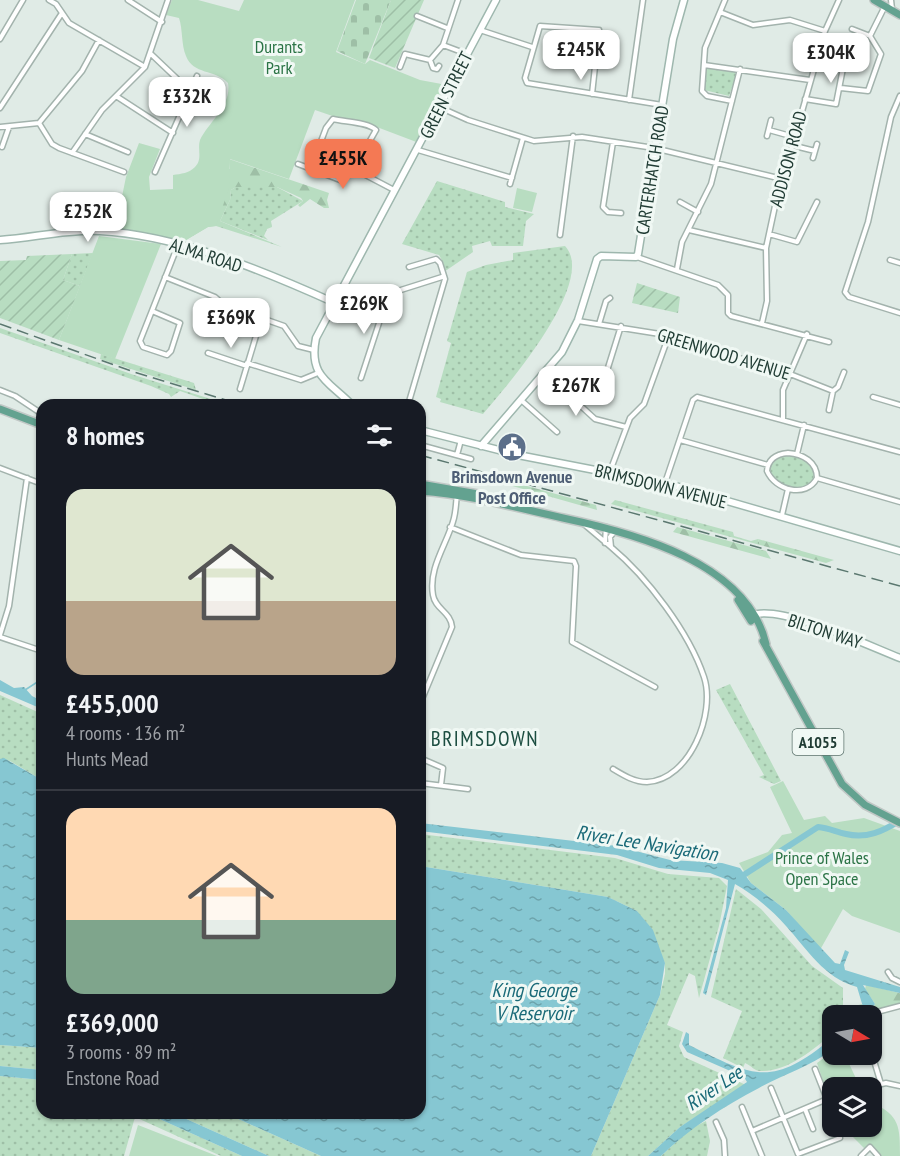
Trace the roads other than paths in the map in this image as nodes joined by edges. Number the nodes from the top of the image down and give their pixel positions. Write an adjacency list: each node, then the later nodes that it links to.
1 (23, 0): 23 (street)
2 (49, 0): 14 (street)
3 (128, 0): 17 (street)
4 (168, 0): 17 (street)
5 (458, 0): 18 (street)
6 (496, 0): 20 (street, GREEN STREET)
7 (643, 0): 44 (street)
8 (684, 0): 46 (street, CARTERHATCH ROAD)
9 (725, 0): 13 (street)
10 (839, 0): 21 (street, ADDISON ROAD)
11 (874, 0): 12 (main road)
12 (890, 5): 15 (main road); 22 (street)
13 (720, 12): 21 (street); 31 (street)
14 (62, 13): 24 (street); 48 (street)
15 (900, 15)
16 (417, 16): 18 (street)
17 (162, 22): 27 (street)
18 (447, 28): 25 (street)
19 (852, 29): 22 (street)
20 (480, 30): 26 (street); 28 (street, GREEN STREET)
21 (825, 31): 29 (street, ADDISON ROAD)
22 (870, 36): 38 (street)
23 (0, 39)
24 (99, 40): 34 (street); 50 (street)
25 (443, 45): 28 (street); 30 (street)
26 (532, 47): 40 (street); 40 (street)
27 (151, 54): 34 (street); 39 (street)
28 (467, 54): 47 (street, GREEN STREET)
29 (818, 55): 37 (street, ADDISON ROAD); 38 (street)
30 (430, 60): 32 (street); 33 (street)
31 (704, 64): 35 (street); 45 (street)
32 (439, 66)
33 (400, 67)
34 (145, 68): 41 (street)
35 (740, 69): 37 (street); 45 (street)
36 (197, 76): 39 (street)
37 (810, 80): 43 (street, ADDISON ROAD)
38 (842, 88): 43 (street)
39 (191, 92): 54 (street)
40 (592, 94): 44 (street)
41 (116, 96): 54 (street); 55 (street)
42 (900, 96): 105 (street)
43 (805, 99): 58 (street, ADDISON ROAD)
44 (629, 100): 46 (street)
45 (732, 101): 70 (street)
46 (663, 105): 65 (street, CARTERHATCH ROAD)
47 (440, 107): 59 (street); 64 (street, GREEN STREET)
48 (0, 108)
49 (771, 120): 53 (street)
50 (39, 123): 52 (street); 68 (street)
51 (0, 127): 52 (street)
52 (9, 128): 63 (street)
53 (769, 130): 57 (street); 58 (street)
54 (173, 133): 75 (street)
55 (85, 134): 67 (street); 68 (street)
56 (573, 136): 59 (street); 60 (street); 86 (street)
57 (767, 136)
58 (794, 137): 62 (street, ADDISON ROAD)
59 (523, 138): 76 (street)
60 (613, 142): 65 (street); 83 (street)
61 (817, 144): 66 (street)
62 (792, 145): 66 (street); 77 (street, ADDISON ROAD)
63 (2, 147)
64 (418, 150): 76 (street); 79 (street, GREEN STREET)
65 (655, 150): 70 (street); 90 (street, CARTERHATCH ROAD)
66 (815, 151): 69 (street)
67 (128, 152)
68 (72, 153): 74 (street)
69 (813, 158)
70 (717, 163): 77 (street); 82 (street)
71 (298, 164): 72 (street)
72 (311, 168): 73 (street); 73 (street)
73 (354, 169): 79 (street)
74 (124, 172)
75 (155, 172)
76 (512, 178): 78 (street)
77 (782, 179): 85 (street, ADDISON ROAD)
78 (510, 184)
79 (394, 190): 99 (street, GREEN STREET)
80 (680, 202): 82 (street)
81 (817, 202): 85 (street)
82 (698, 212): 84 (street)
83 (621, 213)
84 (689, 230): 89 (street); 94 (street)
85 (769, 234): 89 (street, ADDISON ROAD)
86 (560, 235)
87 (0, 240): 88 (street, ALMA ROAD)
88 (178, 245): 95 (street); 99 (street, ALMA ROAD)
89 (766, 248): 109 (street, ADDISON ROAD)
90 (636, 257): 94 (street); 108 (street, CARTERHATCH ROAD)
91 (890, 260): 92 (street)
92 (900, 263)
93 (409, 267): 96 (street)
94 (677, 269): 109 (street)
95 (165, 277): 100 (street); 103 (street)
96 (442, 277): 97 (street); 130 (street)
97 (375, 298): 99 (street); 124 (street)
98 (610, 298): 110 (street)
99 (335, 303): 116 (street, GREEN STREET)
100 (225, 306): 101 (street); 104 (street)
101 (243, 307)
102 (263, 308): 107 (street)
103 (152, 311): 103 (street)
104 (223, 312)
105 (900, 313)
106 (253, 315): 107 (street)
107 (259, 318): 116 (street)
108 (578, 320): 110 (street, GREENWOOD AVENUE); 121 (street, CARTERHATCH ROAD)
109 (762, 323): 112 (street)
110 (599, 324): 111 (street, GREENWOOD AVENUE)
111 (621, 326): 113 (street, GREENWOOD AVENUE); 123 (street)
112 (807, 334): 115 (street); 122 (street)
113 (669, 335): 122 (street, GREENWOOD AVENUE); 139 (street)
114 (256, 336): 118 (street)
115 (829, 342)
116 (314, 350): 120 (street, GREEN STREET)
117 (208, 353): 118 (street)
118 (247, 364): 120 (street); 125 (street)
119 (844, 372): 127 (street)
120 (318, 373): 129 (street)
121 (545, 373): 131 (street, CARTERHATCH ROAD); 139 (street)
122 (790, 373): 127 (street, GREENWOOD AVENUE); 136 (street)
123 (606, 374)
124 (361, 378)
125 (240, 389)
126 (0, 390): 134 (street)
127 (833, 391): 135 (street)
128 (873, 398): 132 (street)
129 (346, 399)
130 (410, 399)
131 (521, 400): 141 (street); 144 (street, CARTERHATCH ROAD)
132 (900, 405)
133 (0, 409): 137 (main road)
134 (36, 410)
135 (829, 410)
136 (783, 419): 138 (street); 143 (street)
137 (36, 423)
138 (804, 425): 146 (street); 147 (street)
139 (626, 427): 152 (street)
140 (426, 431): 142 (street, BRIMSDOWN AVENUE)
141 (557, 432)
142 (461, 440): 144 (street, BRIMSDOWN AVENUE); 148 (street)
143 (680, 440): 150 (street); 156 (street)
144 (481, 446): 152 (street, BRIMSDOWN AVENUE)
145 (426, 447): 148 (street)
146 (900, 452)
147 (796, 454): 150 (street); 154 (street)
148 (457, 455): 149 (street)
149 (471, 459)
150 (768, 465): 158 (street)
151 (0, 468): 153 (street)
152 (609, 474): 156 (street, BRIMSDOWN AVENUE)
153 (27, 478): 155 (street); 170 (street)
154 (817, 478): 158 (street); 160 (street)
155 (36, 482)
156 (665, 483): 161 (street, BRIMSDOWN AVENUE)
157 (426, 487): 159 (main road, A1055)
158 (788, 489): 161 (street)
159 (458, 493): 162 (main road, A1055); 163 (street)
160 (900, 502)
161 (783, 515): 168 (street, BRIMSDOWN AVENUE)
162 (576, 519): 164 (main road, A1055); 166 (street)
163 (450, 527): 173 (street); 174 (street)
164 (606, 527): 165 (main road, A1055); 166 (street)
165 (619, 531): 167 (street); 169 (main road, A1055)
166 (605, 543): 167 (street)
167 (611, 547): 176 (street)
168 (900, 551)
169 (750, 616): 172 (street, BILTON WAY); 180 (main road, A1055)
170 (0, 636): 171 (street)
171 (36, 649)
172 (900, 658)
173 (655, 687)
174 (426, 690)
175 (426, 761): 178 (street)
176 (613, 770)
177 (426, 784): 178 (street)
178 (441, 785): 179 (street)
179 (468, 789)
180 (900, 823)
181 (888, 972): 182 (street)
182 (900, 982)
183 (900, 1006): 184 (street)
184 (882, 1011)
185 (815, 1069): 186 (street)
186 (822, 1083)
187 (882, 1084): 188 (street)
188 (900, 1086)
189 (771, 1088): 193 (street)
190 (822, 1102): 192 (street)
191 (742, 1107): 196 (street)
192 (805, 1109): 193 (street); 195 (street)
193 (783, 1118): 196 (street); 197 (street)
194 (716, 1122): 198 (street)
195 (813, 1129)
196 (752, 1131): 199 (street)
197 (840, 1137)
198 (726, 1156)
199 (762, 1156)
200 (861, 1156): 201 (street)
201 (878, 1156)

